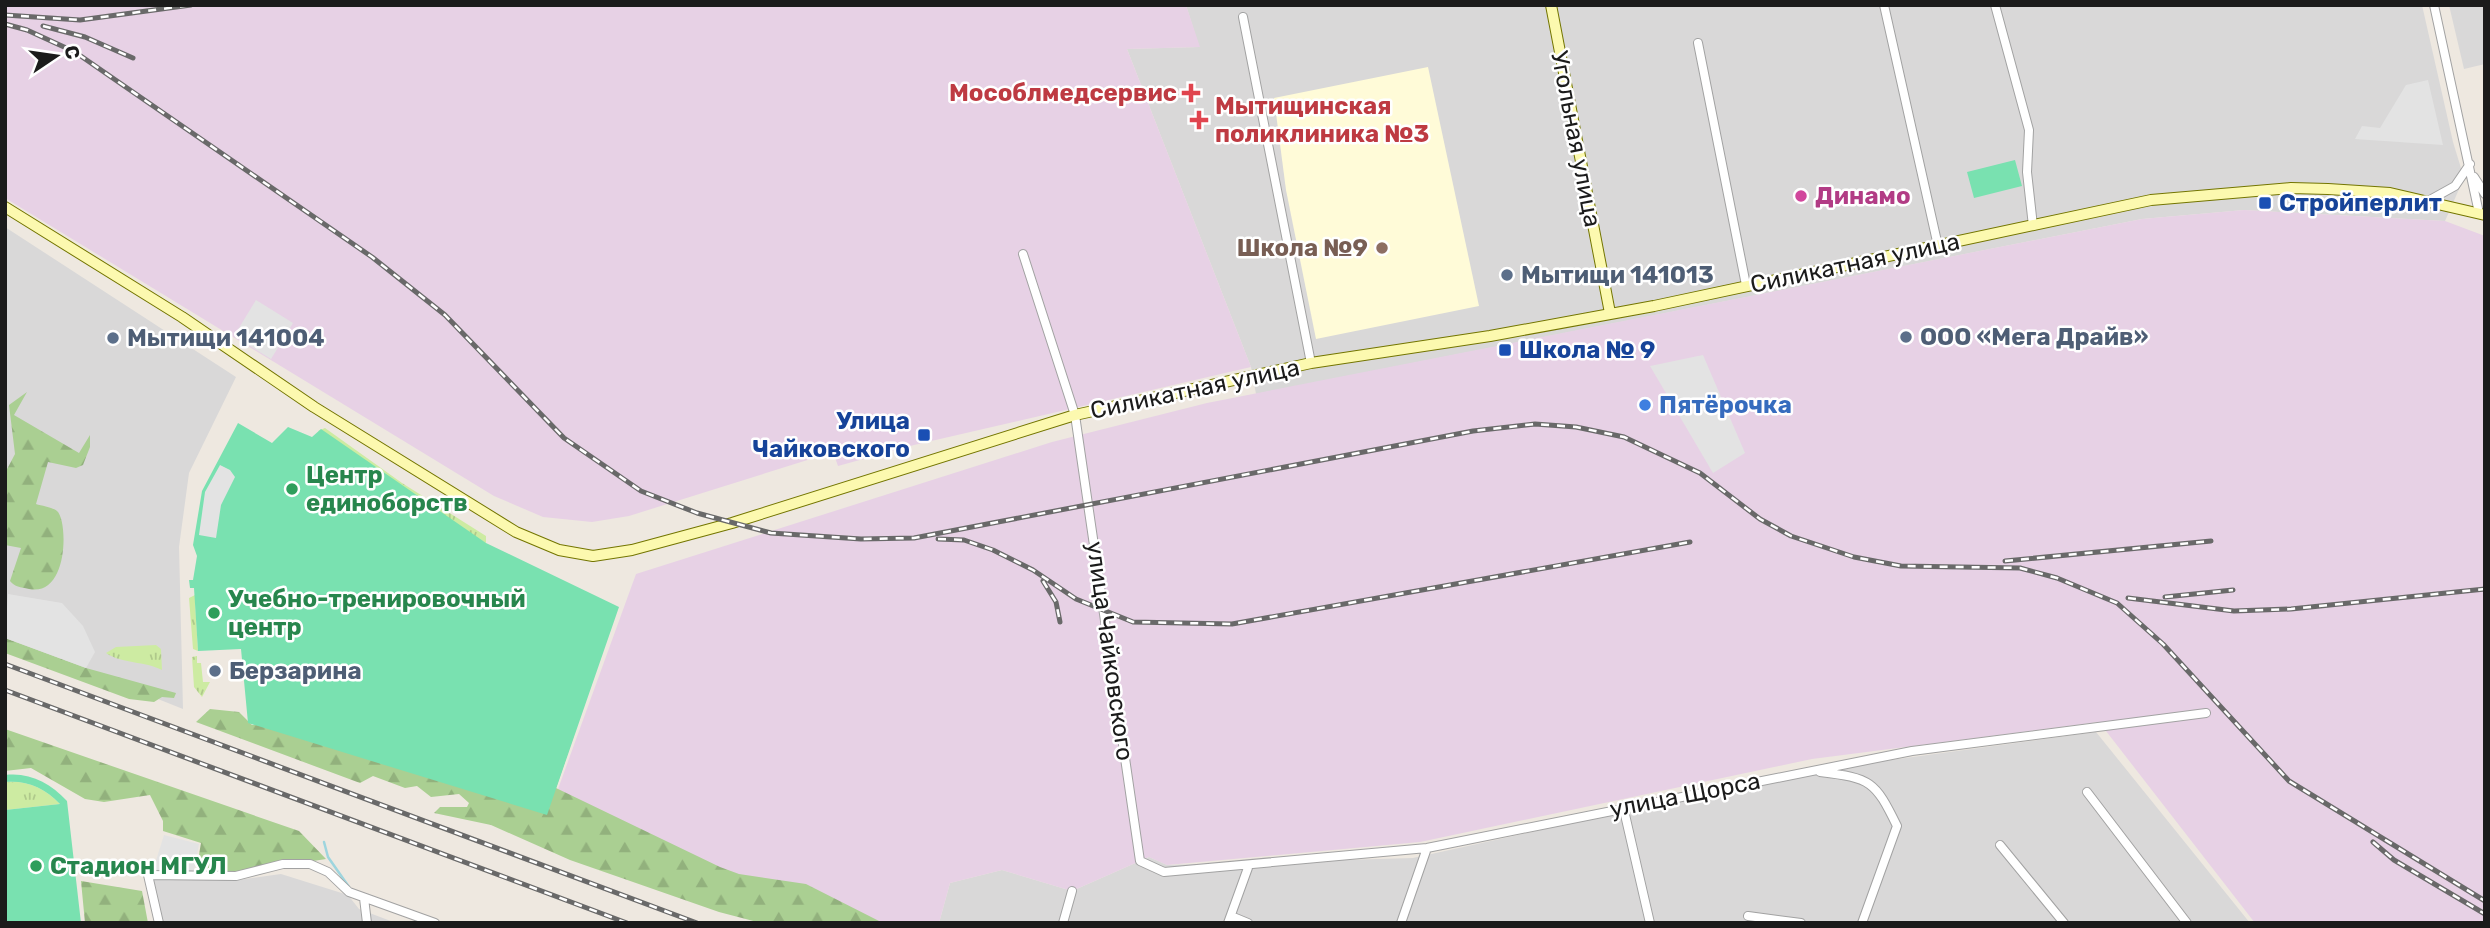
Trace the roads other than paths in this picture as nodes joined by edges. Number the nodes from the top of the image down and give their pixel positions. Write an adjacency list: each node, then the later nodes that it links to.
1 (1551, 5): 16 (street, Угольная улица)
2 (1884, 5): 13 (street)
3 (1995, 5): 12 (street)
4 (2434, 5): 7 (street)
5 (1243, 17): 17 (street)
6 (1698, 43): 15 (street)
7 (2470, 168): 8 (street); 9 (street); 11 (street)
8 (2485, 194)
9 (2428, 201): 11 (street, Силикатная улица); 12 (street, Силикатная улица)
10 (5, 207): 18 (street, Силикатная улица)
11 (2482, 214)
12 (2033, 226): 13 (street, Силикатная улица)
13 (1938, 246): 15 (street, Силикатная улица)
14 (1023, 254): 18 (street)
15 (1746, 285): 16 (street, Силикатная улица)
16 (1610, 313): 17 (street, Силикатная улица)
17 (1311, 363): 18 (street, Силикатная улица)
18 (1075, 415): 26 (street, улица Чайковского)
19 (2206, 713): 20 (street, улица Щорса)
20 (1810, 771): 22 (street, улица Щорса); 39 (street)
21 (2087, 792): 41 (street)
22 (1623, 806): 24 (street, улица Щорса); 37 (street)
23 (2000, 845): 40 (street)
24 (1427, 848): 25 (street, улица Щорса); 36 (street)
25 (1249, 865): 26 (street, улица Щорса); 30 (street)
26 (1164, 872)
27 (1072, 891): 34 (street)
28 (364, 898): 31 (street); 32 (street); 33 (street)
29 (1748, 916): 38 (street)
30 (1229, 920): 35 (street)
31 (159, 923)
32 (367, 923)
33 (435, 923)
34 (1063, 923)
35 (1248, 923)
36 (1401, 923)
37 (1650, 923)
38 (1801, 923)
39 (1863, 923)
40 (2064, 923)
41 (2187, 923)

